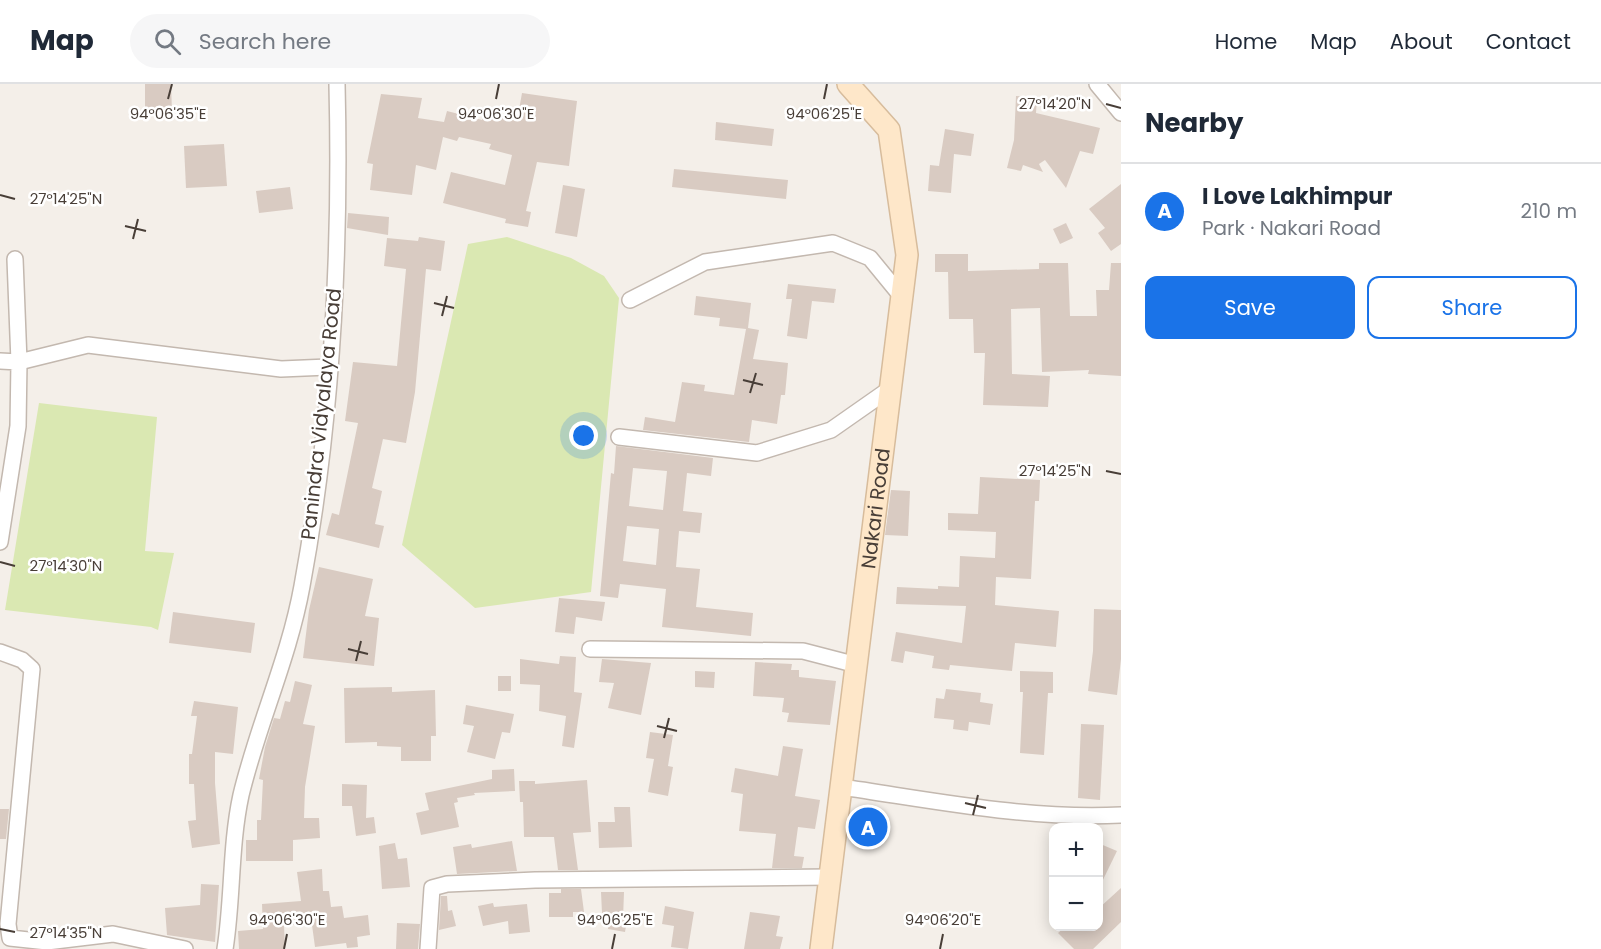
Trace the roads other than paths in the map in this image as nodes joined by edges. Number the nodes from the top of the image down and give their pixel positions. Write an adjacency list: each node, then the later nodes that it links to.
1 (338, 84): 10 (street, Panindra Vidyalaya Road)
2 (848, 84): 6 (street, Nakari Road)
3 (1097, 84): 4 (street)
4 (1121, 113)
5 (15, 259): 9 (street)
6 (902, 297): 7 (street); 11 (street, Nakari Road)
7 (630, 300)
8 (0, 361): 9 (street)
9 (19, 362): 10 (street); 13 (street)
10 (328, 367): 21 (street, Panindra Vidyalaya Road)
11 (891, 388): 12 (street); 16 (street, Nakari Road)
12 (619, 437)
13 (0, 542)
14 (590, 649): 16 (street)
15 (0, 651): 20 (street)
16 (856, 665): 17 (street, Nakari Road)
17 (842, 787): 18 (street); 19 (street, Nakari Road)
18 (1121, 815)
19 (830, 878): 22 (street); 23 (street, Nakari Road)
20 (185, 949)
21 (225, 949)
22 (428, 949)
23 (821, 949)

